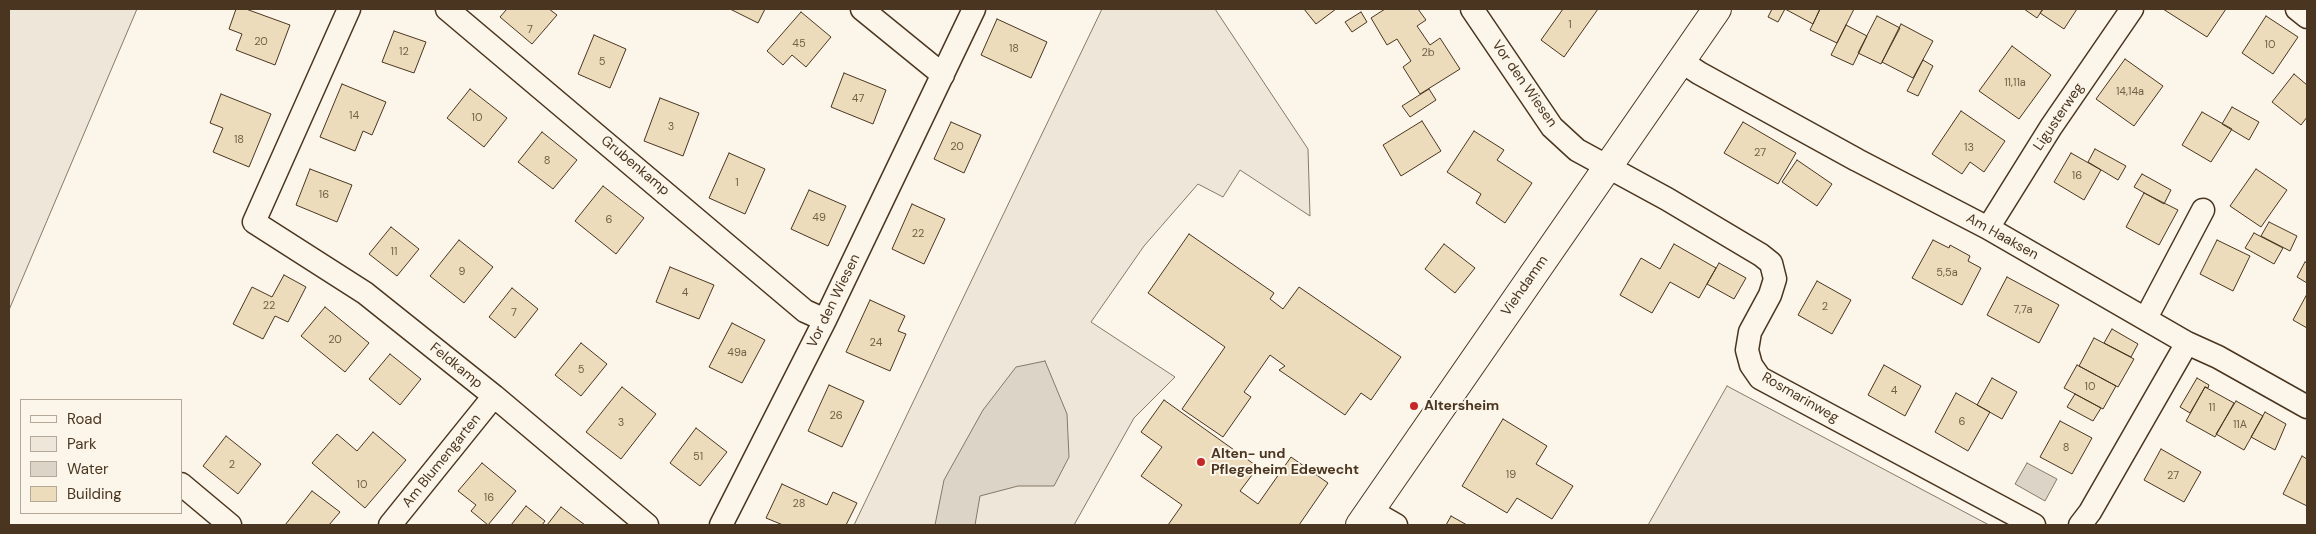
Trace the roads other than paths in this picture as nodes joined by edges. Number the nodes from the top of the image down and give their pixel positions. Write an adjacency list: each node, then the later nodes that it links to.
1 (349, 9): 18 (street, Feldkamp)
2 (447, 9): 16 (street, Grubenkamp)
3 (862, 9): 11 (street)
4 (974, 9): 11 (street, Vor den Wiesen)
5 (1472, 9): 12 (street, Vor den Wiesen)
6 (1717, 9): 10 (main road, Viehdamm)
7 (2132, 9): 14 (street, Ligusterweg)
8 (2297, 9): 9 (street)
9 (2307, 17)
10 (1681, 61): 12 (main road, Viehdamm); 14 (street, Am Haaksen)
11 (944, 75): 16 (street, Vor den Wiesen)
12 (1609, 166): 21 (main road, Viehdamm); 27 (street, Rosmarinweg)
13 (2203, 210): 15 (street)
14 (1988, 228): 15 (street, Am Haaksen)
15 (2146, 318): 17 (street, Am Haaksen)
16 (825, 320): 25 (street, Vor den Wiesen)
17 (2187, 343): 19 (street, Am Haaksen); 28 (street)
18 (494, 396): 23 (street, Am Blumengarten); 24 (street, Feldkamp)
19 (2307, 407)
20 (182, 485): 22 (street)
21 (1365, 518): 26 (street, Viehdamm)
22 (230, 525)
23 (390, 525)
24 (647, 525)
25 (721, 525)
26 (1396, 525)
27 (2034, 525)
28 (2080, 525)

